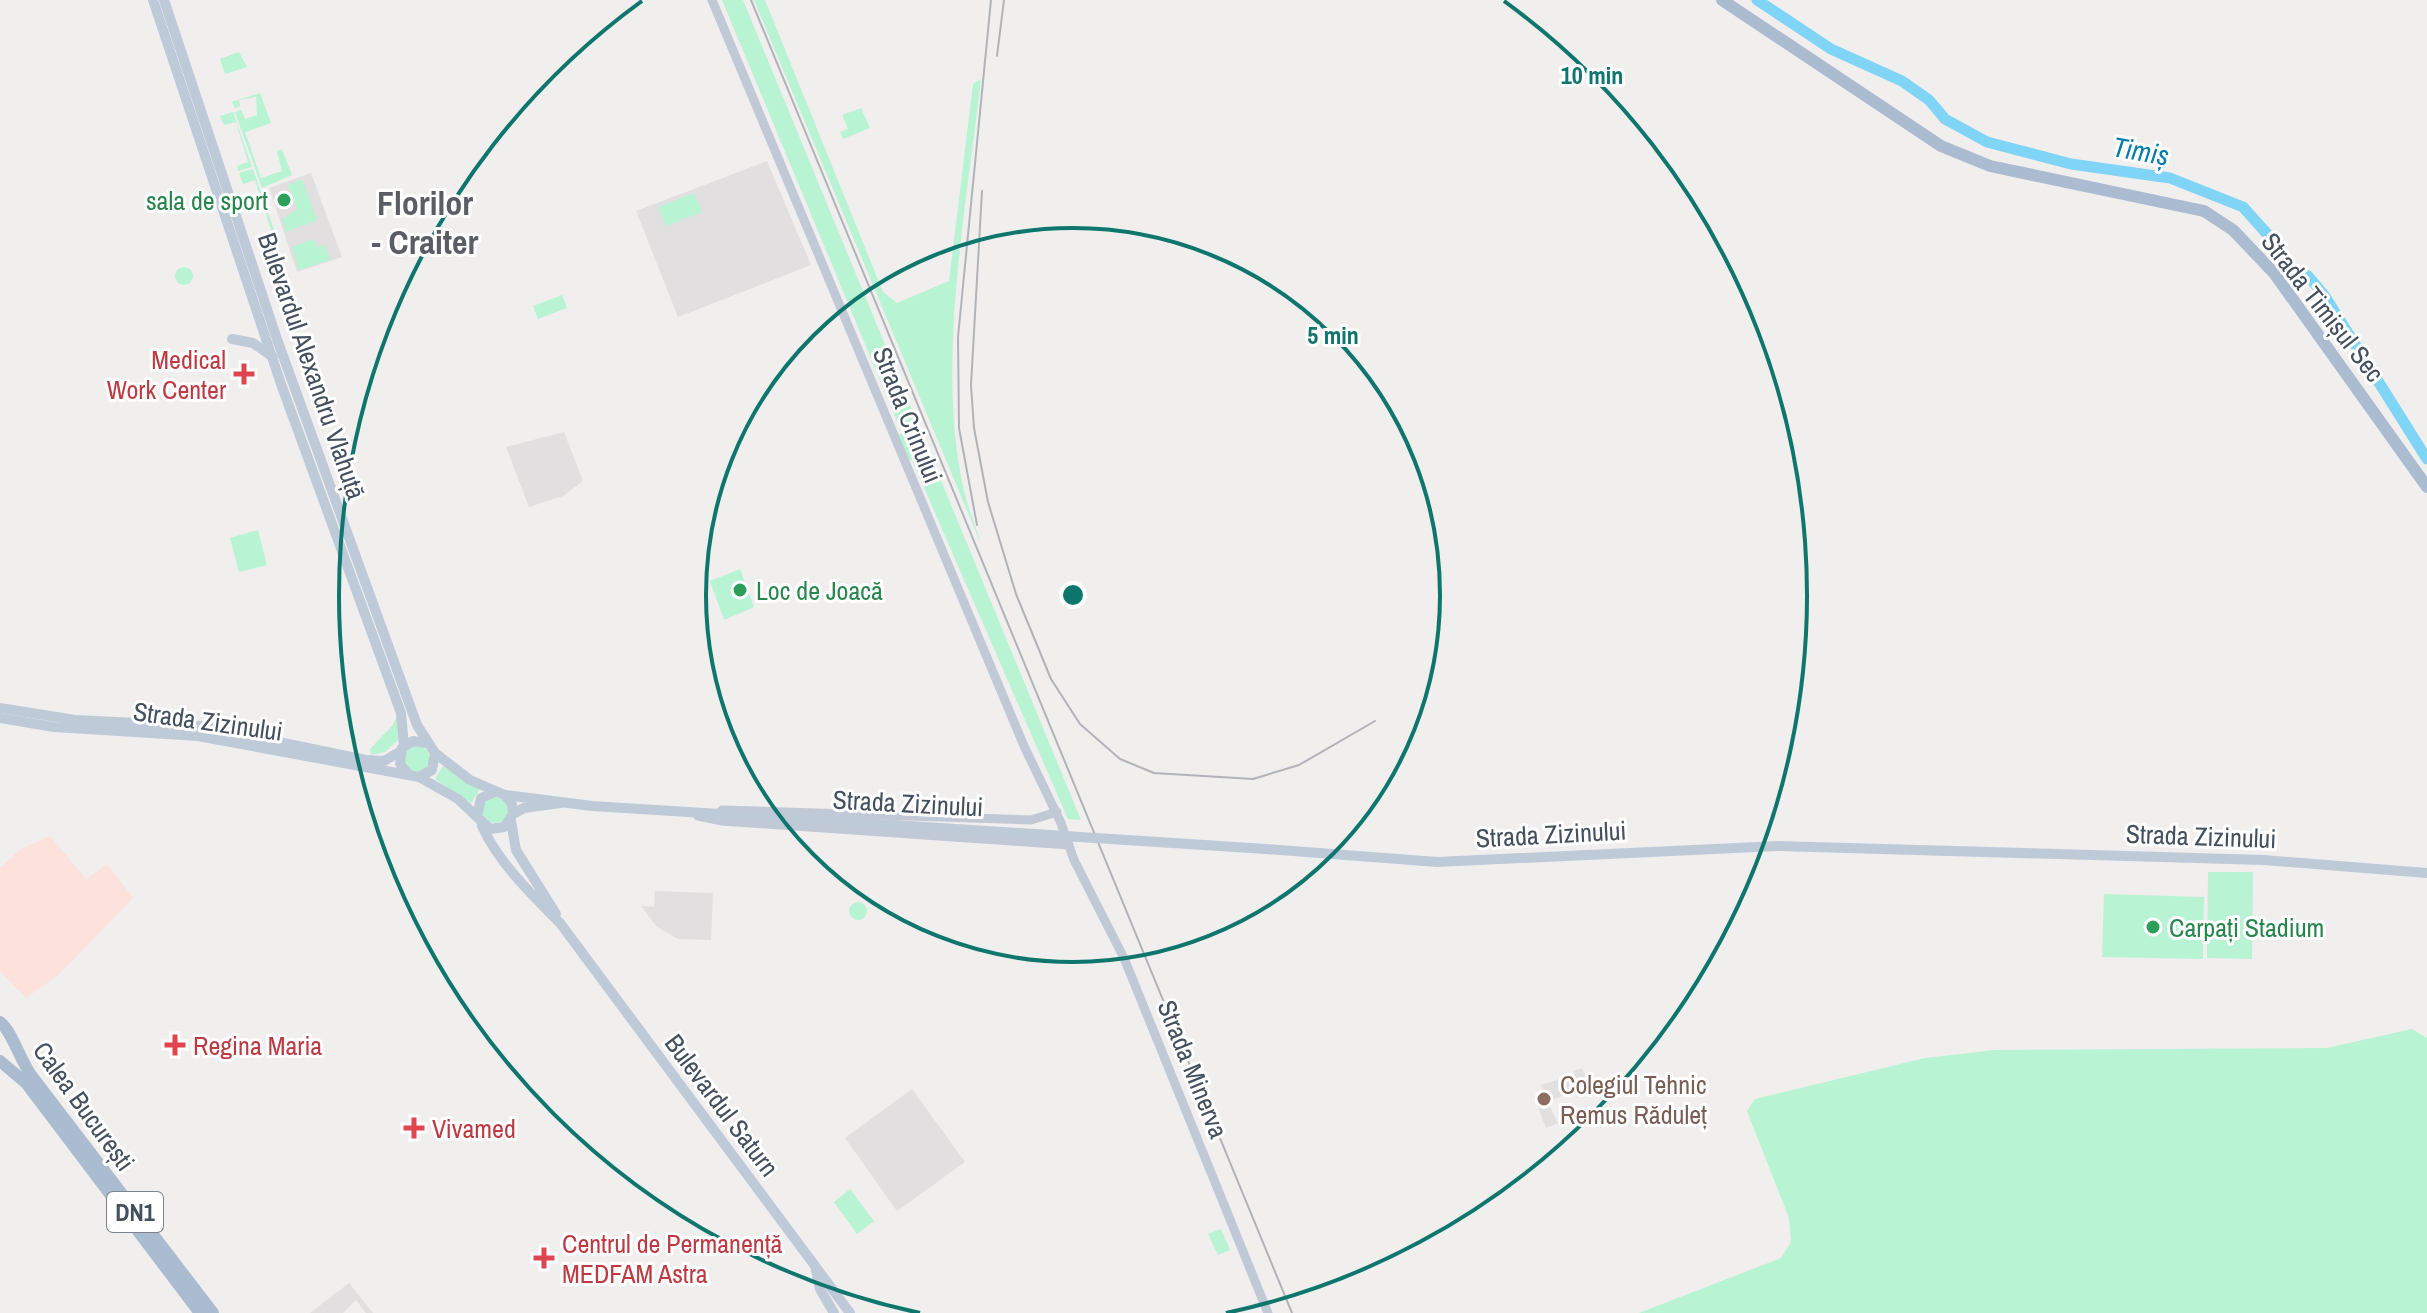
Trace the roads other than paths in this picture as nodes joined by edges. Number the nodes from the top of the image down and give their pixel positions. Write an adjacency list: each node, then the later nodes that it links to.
1 (153, 0): 6 (main road, Bulevardul Alexandru Vlahuță)
2 (164, 0): 10 (main road, Bulevardul Alexandru Vlahuță)
3 (712, 0): 17 (street, Strada Crinului)
4 (1722, 0): 7 (main road, Strada Timișul Sec)
5 (232, 339): 6 (main road)
6 (273, 357): 11 (main road, Bulevardul Alexandru Vlahuță)
7 (2427, 487)
8 (0, 708): 11 (main road, Strada Zizinului)
9 (0, 718): 13 (main road, Strada Zizinului)
10 (427, 743): 11 (main road); 12 (main road)
11 (402, 748): 13 (main road)
12 (435, 753): 13 (main road); 14 (main road)
13 (414, 776): 19 (main road, Strada Zizinului)
14 (501, 793): 15 (main road, Strada Zizinului); 18 (main road); 19 (main road)
15 (562, 803): 16 (main road, Strada Zizinului); 18 (main road, Strada Zizinului)
16 (679, 811): 17 (street, Strada Zizinului); 20 (street, Strada Zizinului); 21 (main road, Strada Zizinului, bridge)
17 (1057, 812): 20 (street, Strada Crinului)
18 (512, 817): 19 (main road); 22 (main road, Bulevardul Saturn)
19 (480, 821): 22 (main road, Bulevardul Saturn)
20 (1069, 845): 32 (street, Strada Minerva)
21 (2427, 873)
22 (560, 923): 27 (main road, Bulevardul Saturn)
23 (0, 1022): 24 (main road, DN1)
24 (10, 1039): 25 (main road); 29 (main road, Calea București / DN1)
25 (0, 1054)
26 (0, 1061): 28 (main road, Calea București / DN1)
27 (816, 1268): 30 (main road); 31 (main road, Bulevardul Saturn)
28 (200, 1313)
29 (213, 1313)
30 (834, 1313)
31 (850, 1313)
32 (1268, 1313)

